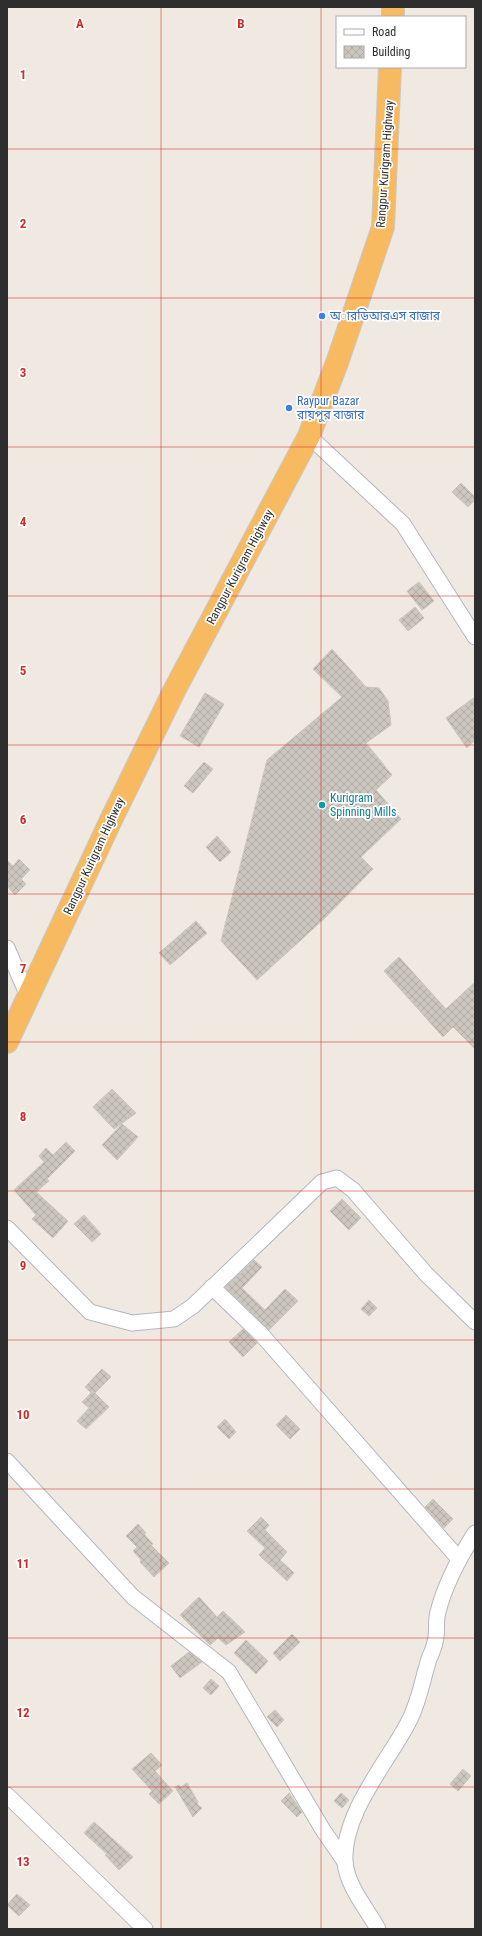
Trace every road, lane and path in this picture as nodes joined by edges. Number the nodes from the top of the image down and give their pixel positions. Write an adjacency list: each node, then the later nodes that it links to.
1 (390, 68): 2 (highway, Rangpur Kurigram Highway)
2 (309, 436): 3 (street); 5 (highway, Rangpur Kurigram Highway)
3 (475, 637)
4 (7, 948): 5 (street)
5 (28, 996): 6 (highway, Rangpur Kurigram Highway)
6 (7, 1042)
7 (7, 1228): 8 (street)
8 (212, 1287): 9 (street); 12 (street)
9 (475, 1322)
10 (7, 1461): 14 (street)
11 (475, 1533): 12 (street)
12 (459, 1559): 14 (street)
13 (7, 1795): 15 (street)
14 (345, 1862): 16 (street)
15 (145, 1929)
16 (378, 1929)

